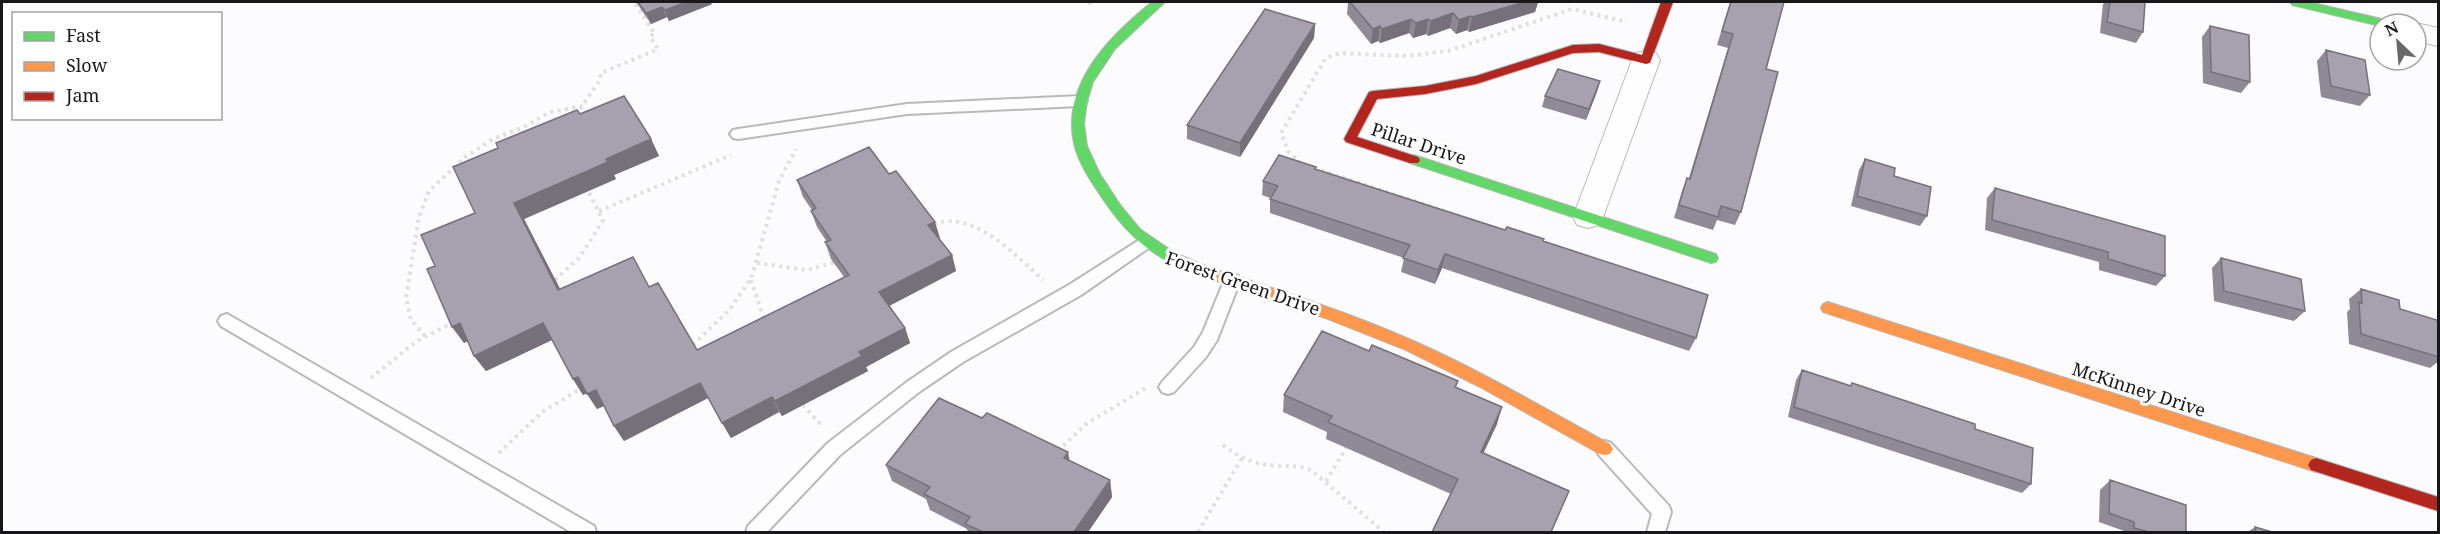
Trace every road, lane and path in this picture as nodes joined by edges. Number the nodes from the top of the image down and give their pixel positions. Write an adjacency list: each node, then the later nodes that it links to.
1 (634, 2): 11 (path)
2 (1089, 2): 6 (path)
3 (1159, 2): 10 (street, Forest Green Drive)
4 (1667, 2): 8 (street)
5 (2296, 2): 7 (street)
6 (1094, 7)
7 (2368, 20)
8 (1657, 30): 9 (street); 19 (path)
9 (1646, 60): 18 (street); 18 (street, Pillar Drive)
10 (1080, 101): 13 (lane); 21 (street, Forest Green Drive)
11 (583, 106): 12 (path); 33 (path)
12 (570, 121)
13 (798, 124): 14 (lane); 24 (path)
14 (738, 134)
15 (741, 151): 17 (path)
16 (588, 191): 17 (path)
17 (599, 211): 26 (path)
18 (1588, 217): 22 (street, Pillar Drive)
19 (1466, 218)
20 (930, 226): 28 (path)
21 (1144, 243): 27 (street, Forest Green Drive); 28 (lane)
22 (1711, 258)
23 (840, 260): 24 (path)
24 (757, 263): 25 (path)
25 (751, 279): 32 (path); 34 (path)
26 (555, 280)
27 (1232, 281): 36 (lane); 40 (street, Forest Green Drive)
28 (1061, 298): 47 (lane)
29 (1828, 308): 45 (street, McKinney Drive)
30 (226, 321): 37 (lane)
31 (454, 322): 33 (path)
32 (767, 326)
33 (425, 336): 37 (path)
34 (693, 345)
35 (586, 386): 43 (path)
36 (1160, 386): 42 (path)
37 (352, 394): 43 (lane)
38 (1223, 445): 41 (path)
39 (1346, 448): 44 (path)
40 (1605, 448): 50 (lane)
41 (1242, 458): 44 (path); 48 (path)
42 (1052, 459)
43 (481, 470): 46 (lane)
44 (1326, 481): 49 (path)
45 (2439, 504)
46 (587, 532)
47 (755, 532)
48 (1198, 532)
49 (1384, 532)
50 (1656, 532)

